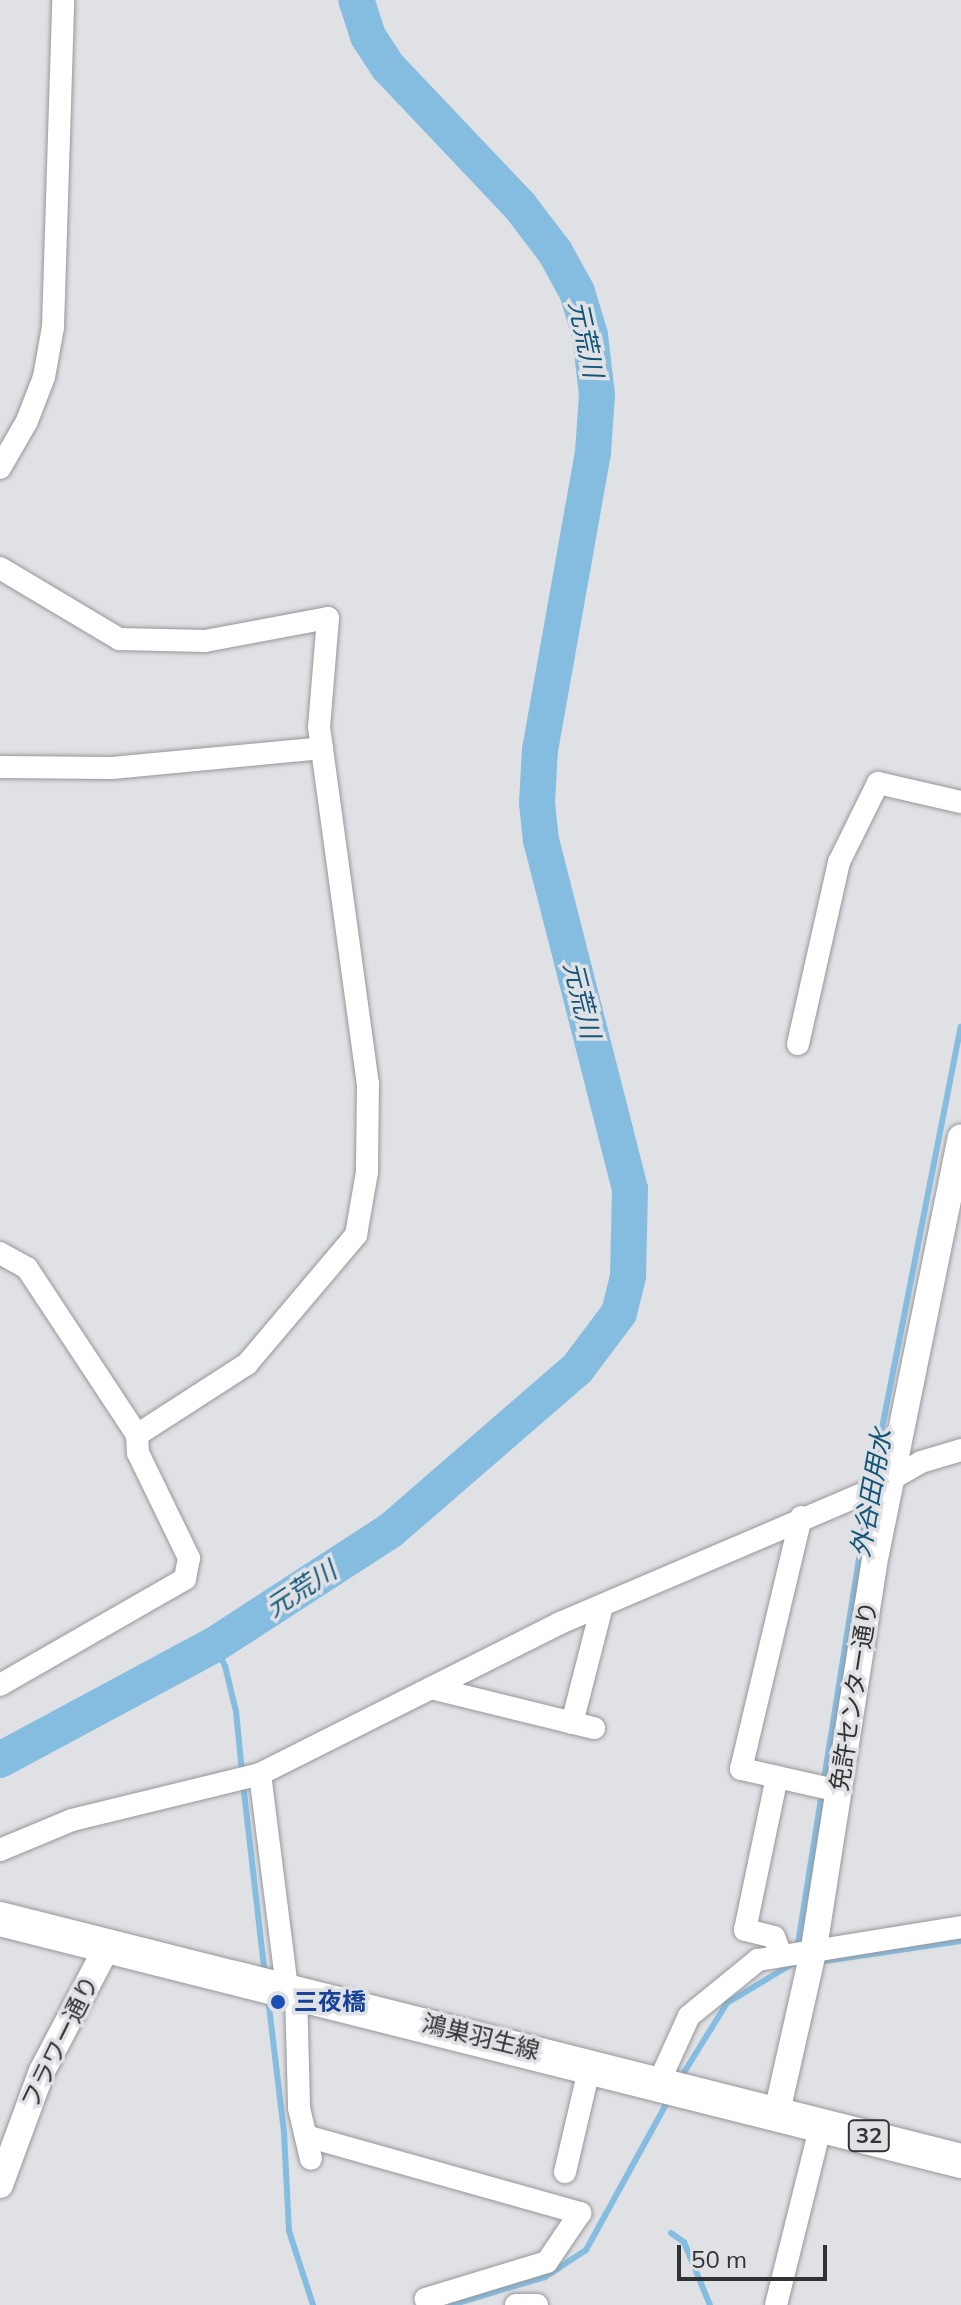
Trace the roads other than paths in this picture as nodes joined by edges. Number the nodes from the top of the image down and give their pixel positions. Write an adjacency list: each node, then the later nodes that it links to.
1 (63, 0): 2 (street)
2 (0, 468)
3 (0, 568): 4 (street)
4 (322, 748): 5 (street); 10 (street)
5 (0, 767)
6 (961, 802): 7 (street)
7 (798, 1044)
8 (961, 1138): 12 (street, 免許センター通り)
9 (0, 1253): 10 (street)
10 (137, 1435): 15 (street)
11 (961, 1450): 12 (street)
12 (891, 1477): 13 (street); 21 (street, 免許センター通り)
13 (801, 1517): 14 (street); 20 (street)
14 (602, 1606): 16 (street); 17 (street)
15 (0, 1685)
16 (431, 1688): 17 (street); 19 (street)
17 (572, 1723): 18 (street)
18 (594, 1728)
19 (260, 1774): 22 (street); 28 (street)
20 (777, 1777): 21 (street); 27 (street)
21 (839, 1791): 26 (street, 免許センター通り)
22 (0, 1850)
23 (0, 1919): 25 (main road, 鴻巣羽生線 / 32)
24 (961, 1927): 26 (street)
25 (107, 1947): 28 (main road, 鴻巣羽生線 / 32); 37 (street, フラワー通り)
26 (814, 1948): 27 (street); 31 (street, 免許センター通り)
27 (781, 1955): 30 (street)
28 (291, 1989): 29 (main road, 鴻巣羽生線 / 32); 33 (street)
29 (590, 2065): 30 (main road, 鴻巣羽生線 / 32); 36 (street)
30 (659, 2082): 31 (main road, 鴻巣羽生線 / 32)
31 (777, 2112): 32 (main road, 鴻巣羽生線 / 32)
32 (821, 2124): 35 (main road, 鴻巣羽生線 / 32); 41 (street)
33 (306, 2136): 34 (street); 38 (street)
34 (311, 2159)
35 (961, 2161)
36 (565, 2172)
37 (0, 2185)
38 (425, 2299)
39 (516, 2305): 40 (street)
40 (537, 2305)
41 (776, 2305)

